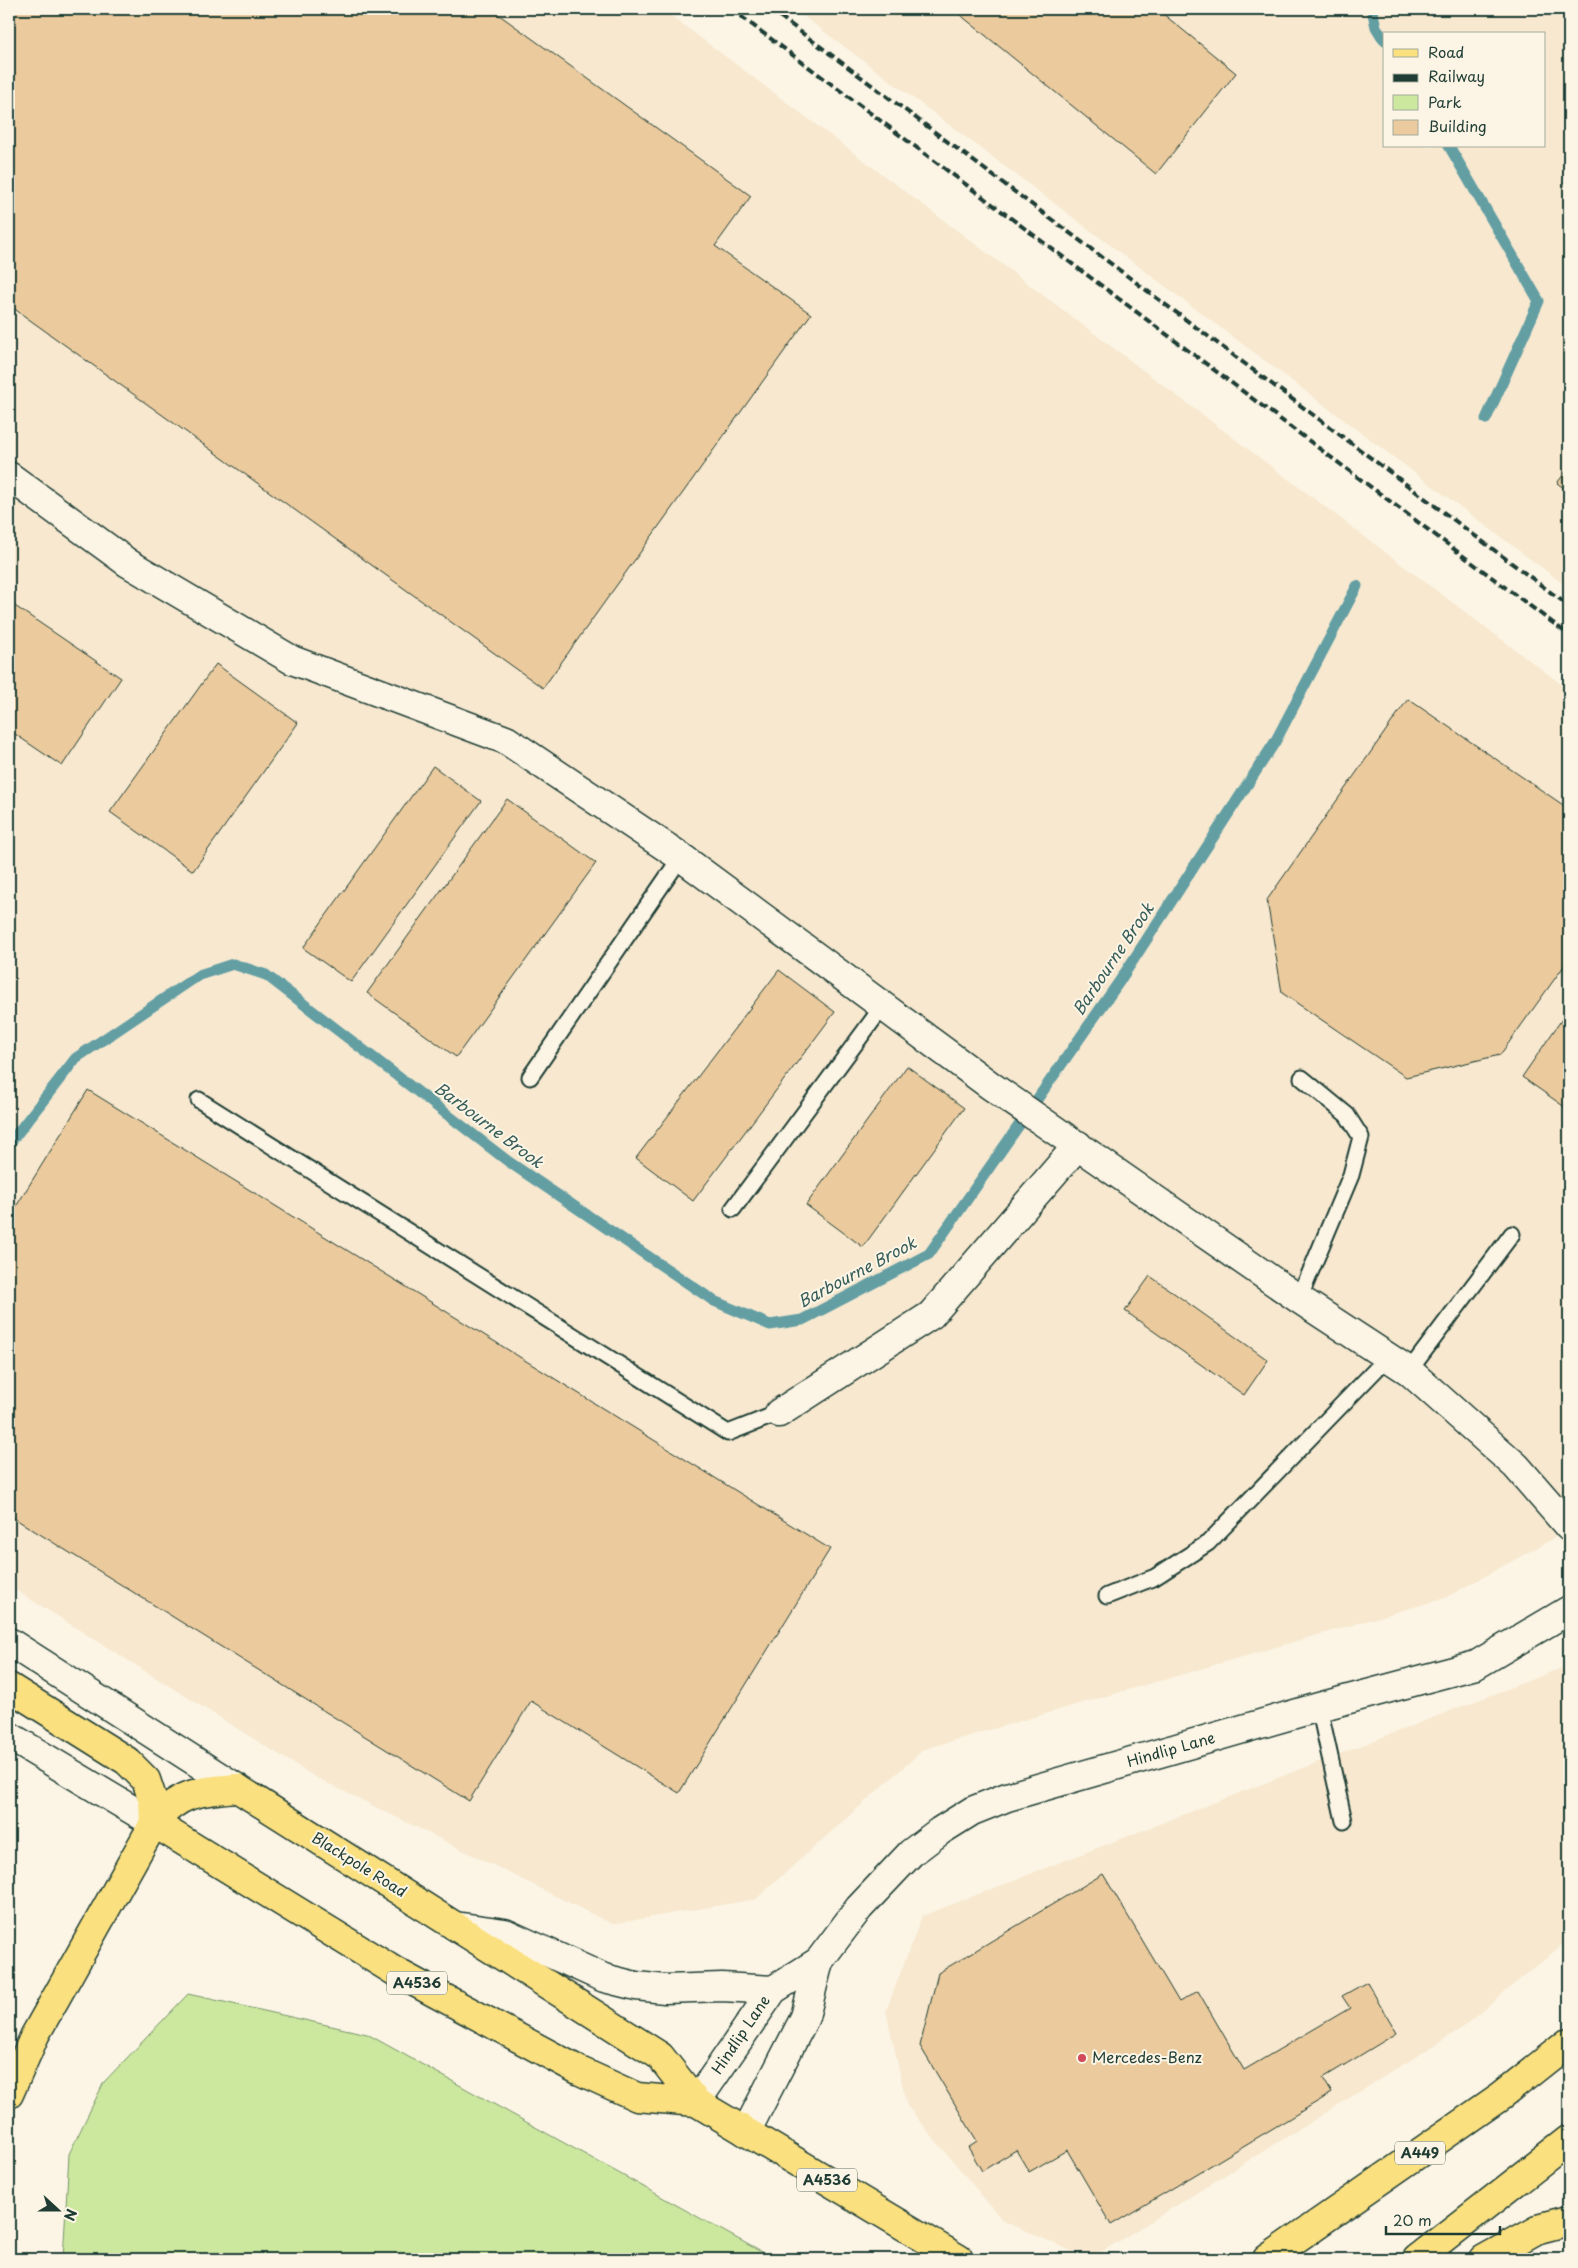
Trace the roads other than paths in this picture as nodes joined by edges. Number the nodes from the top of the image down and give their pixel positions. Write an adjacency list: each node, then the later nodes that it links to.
1 (9, 476): 2 (street)
2 (681, 857): 3 (street); 4 (lane)
3 (883, 1006): 7 (street); 8 (lane)
4 (530, 1077)
5 (1302, 1078): 10 (lane)
6 (199, 1100): 12 (lane)
7 (1078, 1145): 10 (street); 12 (street)
8 (733, 1209)
9 (1512, 1234): 11 (lane)
10 (1299, 1299): 11 (street)
11 (1399, 1364): 13 (street); 14 (lane)
12 (779, 1413)
13 (1569, 1527)
14 (1107, 1596)
15 (1569, 1610): 18 (street, Hindlip Lane)
16 (9, 1642): 20 (street, Blackpole Road)
17 (9, 1687): 22 (main road)
18 (1319, 1707): 21 (lane); 24 (street, Hindlip Lane)
19 (9, 1736): 22 (street, Blackpole Road)
20 (237, 1788): 22 (main road); 23 (main road, Blackpole Road / A4536)
21 (1344, 1821)
22 (154, 1823): 27 (main road); 28 (main road, Blackpole Road / A4536)
23 (455, 1926): 25 (street); 28 (main road, Blackpole Road / A4536)
24 (819, 1961): 25 (street, Hindlip Lane); 29 (street, Hindlip Lane)
25 (772, 1990): 28 (street, Hindlip Lane)
26 (1569, 2042): 33 (main road, A449)
27 (9, 2094)
28 (696, 2102): 29 (main road, Blackpole Road / A4536)
29 (746, 2132): 32 (main road, Blackpole Road / A4536)
30 (1569, 2140): 34 (main road)
31 (1569, 2221): 35 (main road)
32 (959, 2259)
33 (1267, 2259)
34 (1417, 2259)
35 (1484, 2259)

